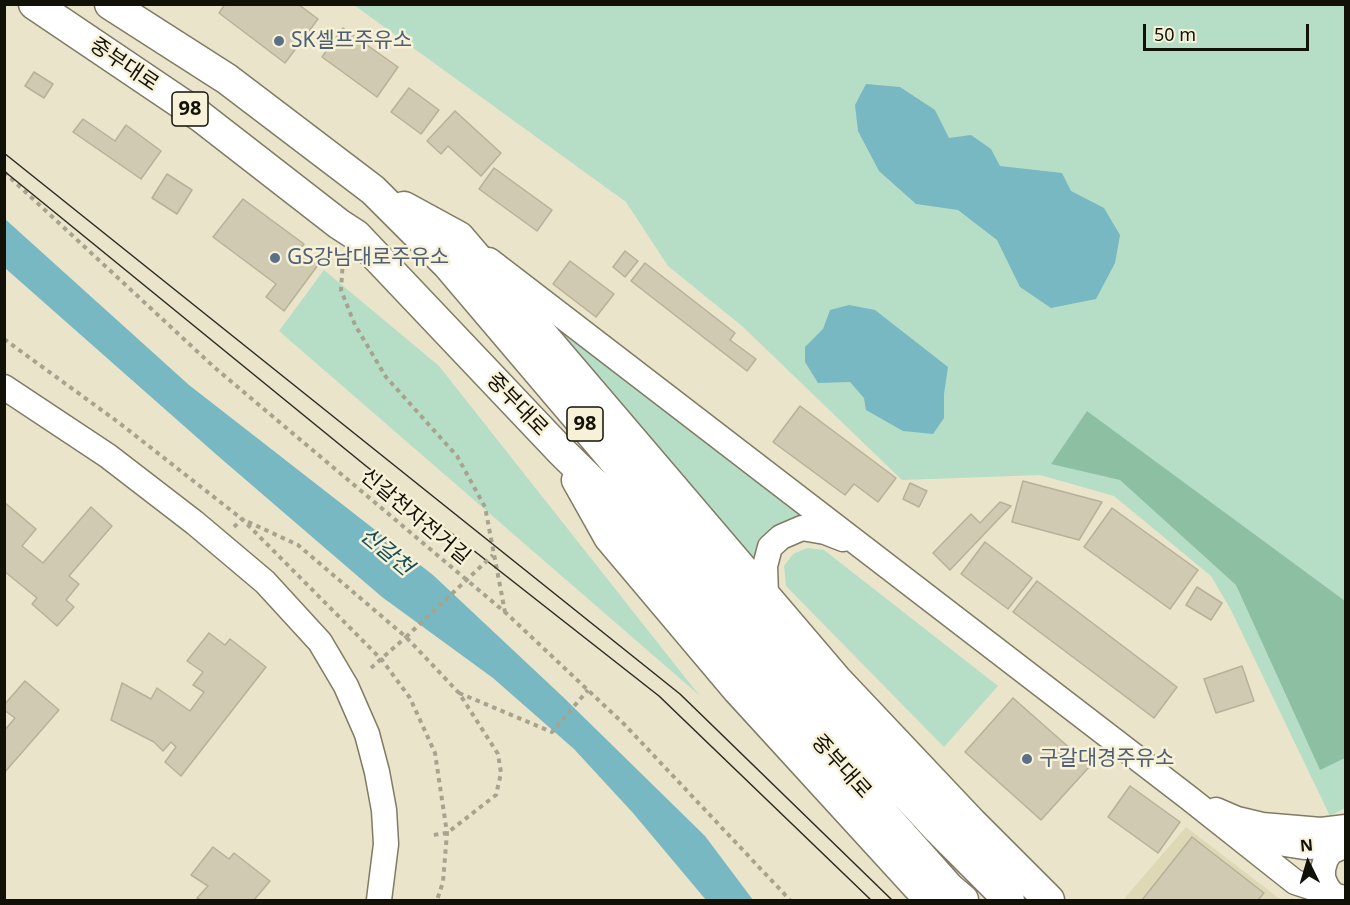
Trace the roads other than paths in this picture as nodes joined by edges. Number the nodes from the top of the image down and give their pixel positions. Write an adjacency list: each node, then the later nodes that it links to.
1 (34, 4): 6 (main road, 중부대로 / 98)
2 (110, 4): 3 (main road, 중부대로 / 98)
3 (373, 190): 4 (main road); 15 (main road, 중부대로 / 98)
4 (459, 237): 7 (street); 8 (main road)
5 (4, 387): 12 (street)
6 (559, 449): 13 (main road); 14 (main road, 중부대로 / 98)
7 (859, 546): 8 (street); 9 (street)
8 (766, 596): 16 (main road)
9 (1189, 798): 10 (street); 11 (street)
10 (1344, 839): 11 (street)
11 (1339, 898)
12 (379, 900)
13 (930, 900)
14 (963, 900)
15 (1009, 900)
16 (1049, 900)

